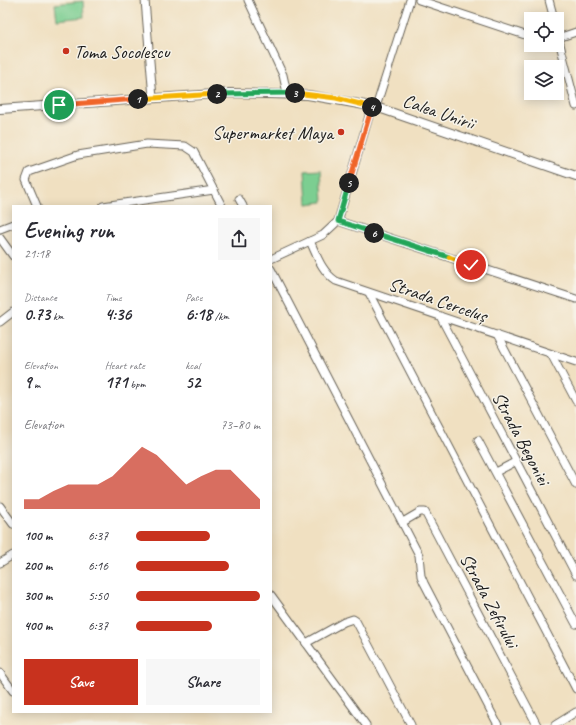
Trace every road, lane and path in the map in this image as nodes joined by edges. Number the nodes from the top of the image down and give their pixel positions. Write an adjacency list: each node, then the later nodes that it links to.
1 (145, 0): 12 (street)
2 (248, 0): 11 (street)
3 (410, 0): 13 (street)
4 (419, 0): 9 (street)
5 (550, 0): 6 (street)
6 (553, 12)
7 (576, 32): 8 (street)
8 (564, 34)
9 (524, 35)
10 (559, 52): 14 (street)
11 (287, 93): 12 (main road, Calea Unirii); 13 (main road, Calea Unirii)
12 (153, 98): 15 (main road, Calea Unirii)
13 (374, 106): 16 (main road, Calea Unirii); 23 (street)
14 (576, 106)
15 (0, 109)
16 (576, 176)
17 (214, 190): 19 (street); 20 (street); 21 (street)
18 (239, 199): 22 (street)
19 (37, 205)
20 (110, 205)
21 (222, 205)
22 (242, 205)
23 (338, 221): 27 (street); 32 (street)
24 (12, 224): 25 (street)
25 (0, 229)
26 (0, 238): 28 (street)
27 (310, 241): 29 (street); 31 (street, Strada Cerceluș)
28 (12, 255)
29 (272, 258)
30 (272, 271): 45 (street)
31 (369, 293): 34 (street, Strada Cerceluș); 54 (street)
32 (576, 299)
33 (12, 313): 35 (street)
34 (440, 316): 36 (street, Strada Cerceluș); 41 (street, Strada Begoniei)
35 (0, 322)
36 (497, 335): 37 (street, Strada Cerceluș); 43 (street)
37 (551, 354): 38 (street, Strada Cerceluș); 39 (street)
38 (576, 362)
39 (576, 401)
40 (478, 440): 42 (street)
41 (515, 462): 42 (street); 49 (street, Strada Begoniei)
42 (496, 472): 51 (street)
43 (576, 485)
44 (0, 506): 46 (street)
45 (403, 522): 59 (street); 60 (street, Strada Zefirului)
46 (12, 523)
47 (12, 556): 48 (street)
48 (0, 563)
49 (576, 575)
50 (272, 596): 52 (street)
51 (576, 624)
52 (306, 643): 57 (street); 58 (street)
53 (0, 673): 55 (street)
54 (576, 689)
55 (12, 691)
56 (576, 712): 61 (street)
57 (366, 725)
58 (412, 725)
59 (498, 725)
60 (537, 725)
61 (555, 725)

